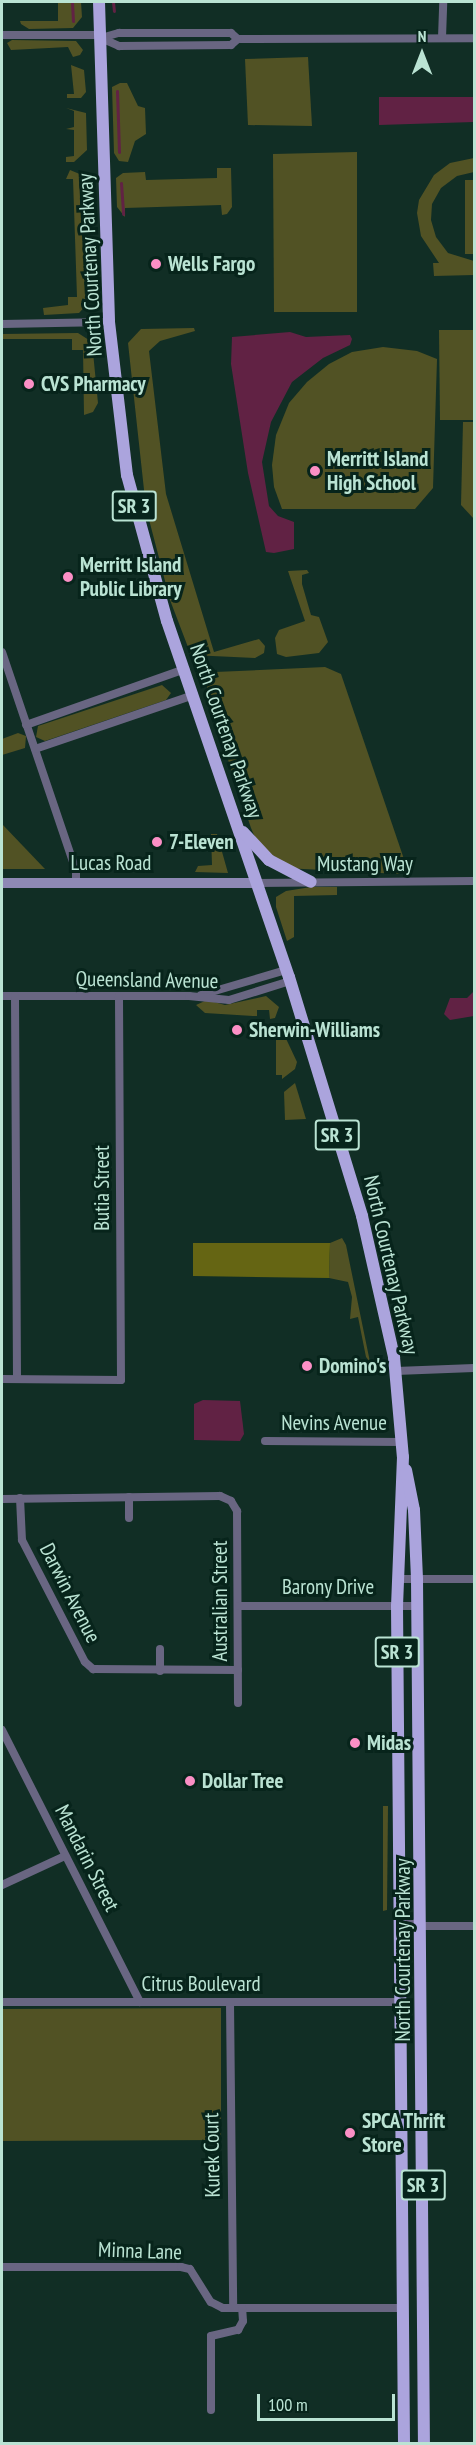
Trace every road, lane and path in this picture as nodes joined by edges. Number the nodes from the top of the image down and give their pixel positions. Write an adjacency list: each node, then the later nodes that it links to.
1 (99, 2): 5 (main road, North Courtenay Parkway / SR 3)
2 (443, 2): 6 (street)
3 (187, 33): 5 (street); 8 (street); 9 (street)
4 (2, 35): 5 (street)
5 (101, 36): 9 (street); 10 (main road, North Courtenay Parkway / SR 3)
6 (442, 38): 7 (street); 8 (street)
7 (474, 38)
8 (238, 39): 9 (street)
9 (188, 45)
10 (110, 322): 11 (street); 13 (main road, North Courtenay Parkway / SR 3)
11 (2, 324)
12 (2, 652): 15 (street)
13 (185, 669): 14 (main road, North Courtenay Parkway / SR 3); 15 (street)
14 (194, 695): 16 (street); 17 (main road, North Courtenay Parkway / SR 3)
15 (26, 725): 16 (street)
16 (35, 749): 21 (street)
17 (238, 826): 19 (main road); 22 (main road, North Courtenay Parkway / SR 3)
18 (474, 881): 19 (street, Mustang Way)
19 (311, 882): 22 (street, Mustang Way)
20 (2, 883): 21 (street, Lucas Road)
21 (76, 883): 22 (street, Lucas Road)
22 (256, 883): 23 (main road, North Courtenay Parkway / SR 3)
23 (288, 975): 27 (street); 27 (street, Queensland Avenue); 29 (main road, North Courtenay Parkway / SR 3)
24 (2, 996): 25 (street, Queensland Avenue)
25 (15, 996): 26 (street, Queensland Avenue); 30 (street)
26 (118, 996): 27 (street, Queensland Avenue); 30 (street, Butia Street)
27 (200, 996)
28 (474, 1368): 29 (street)
29 (396, 1371): 33 (main road, North Courtenay Parkway / SR 3)
30 (17, 1378): 31 (street)
31 (2, 1379)
32 (265, 1441): 33 (street, Nevins Avenue)
33 (402, 1442): 34 (main road, North Courtenay Parkway / SR 3)
34 (403, 1457): 39 (main road, North Courtenay Parkway / SR 3); 40 (main road, North Courtenay Parkway / SR 3)
35 (129, 1497): 36 (street); 38 (street); 43 (street, Australian Street)
36 (20, 1498): 37 (street); 47 (street, Darwin Avenue)
37 (2, 1499)
38 (129, 1518)
39 (397, 1579): 40 (street); 42 (main road, North Courtenay Parkway / SR 3)
40 (417, 1579): 41 (street); 44 (main road, North Courtenay Parkway / SR 3)
41 (474, 1579)
42 (397, 1605): 43 (street, Barony Drive); 44 (street, Barony Drive); 52 (main road, North Courtenay Parkway / SR 3)
43 (239, 1606): 46 (street, Australian Street)
44 (418, 1606): 53 (main road, North Courtenay Parkway / SR 3)
45 (159, 1649): 47 (street)
46 (238, 1670): 47 (street, Darwin Avenue); 48 (street, Australian Street)
47 (160, 1671)
48 (238, 1703)
49 (2, 1730): 50 (street, Mandarin Street)
50 (65, 1856): 51 (street); 56 (street, Mandarin Street)
51 (2, 1885)
52 (400, 1921): 53 (street); 58 (main road, North Courtenay Parkway / SR 3)
53 (423, 1926): 54 (street); 64 (main road, North Courtenay Parkway / SR 3)
54 (474, 1926)
55 (2, 2002): 56 (street, Citrus Boulevard)
56 (140, 2002): 57 (street, Citrus Boulevard)
57 (230, 2002): 58 (street, Citrus Boulevard); 60 (street, Kurek Court)
58 (401, 2002): 61 (main road, North Courtenay Parkway / SR 3)
59 (2, 2267): 60 (street, Minna Lane)
60 (237, 2308): 61 (street, Minna Lane); 62 (street)
61 (403, 2308): 63 (main road, North Courtenay Parkway / SR 3)
62 (212, 2410)
63 (404, 2444)
64 (424, 2444)

